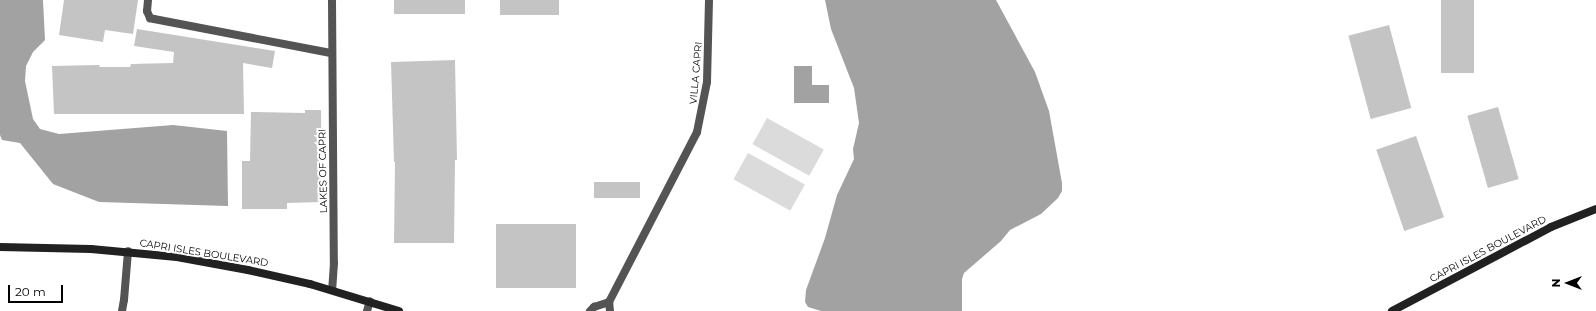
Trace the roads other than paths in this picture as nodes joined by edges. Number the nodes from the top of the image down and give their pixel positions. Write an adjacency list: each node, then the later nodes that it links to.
1 (148, 0): 4 (street)
2 (332, 0): 4 (street, LAKES OF CAPRI)
3 (710, 0): 10 (street, VILLA CAPRI)
4 (331, 52): 8 (street, LAKES OF CAPRI)
5 (1596, 209): 16 (street, CAPRI ISLES BOULEVARD)
6 (0, 248): 7 (street, CAPRI ISLES BOULEVARD)
7 (128, 251): 8 (street, CAPRI ISLES BOULEVARD); 11 (street)
8 (332, 289): 9 (street, CAPRI ISLES BOULEVARD)
9 (370, 300): 12 (street); 13 (street, CAPRI ISLES BOULEVARD)
10 (609, 302): 14 (street); 15 (street)
11 (122, 311)
12 (367, 311)
13 (399, 311)
14 (590, 311)
15 (610, 311)
16 (1392, 311)

